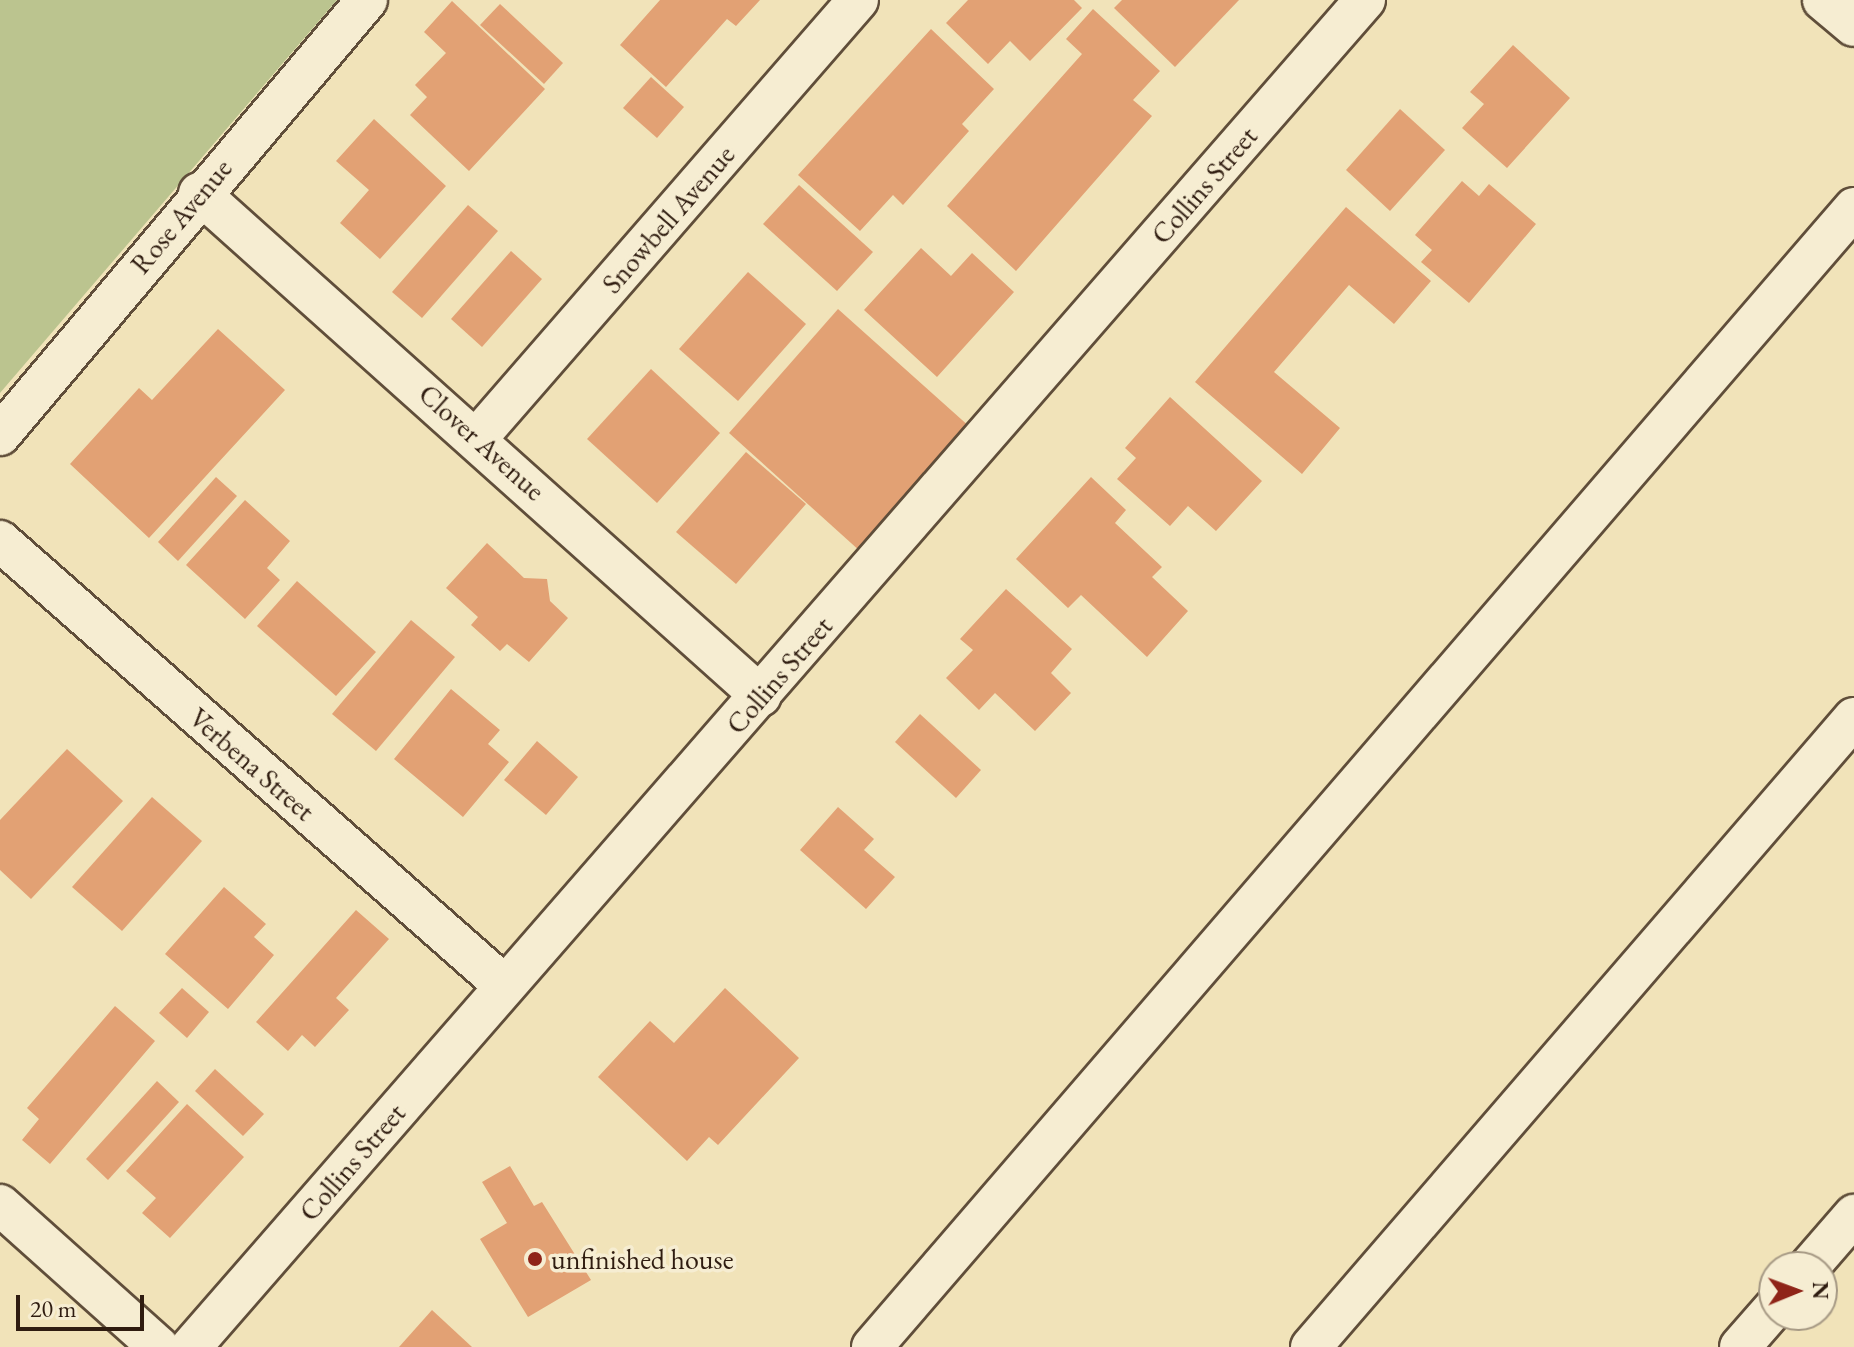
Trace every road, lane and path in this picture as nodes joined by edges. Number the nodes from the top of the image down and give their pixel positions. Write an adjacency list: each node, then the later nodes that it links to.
1 (367, 0): 6 (street, Rose Avenue)
2 (858, 0): 9 (street, Snowbell Avenue)
3 (1365, 0): 11 (street, Collins Street)
4 (1823, 0): 5 (street)
5 (1854, 26)
6 (199, 193): 8 (street, Rose Avenue); 9 (street, Clover Avenue)
7 (1854, 208): 20 (street)
8 (0, 435)
9 (478, 437): 11 (street, Clover Avenue)
10 (0, 541): 13 (street, Verbena Street)
11 (761, 696): 13 (street, Collins Street)
12 (1854, 718): 21 (street)
13 (505, 986): 19 (street, Collins Street)
14 (0, 1205): 18 (street)
15 (1854, 1215): 16 (street)
16 (1823, 1251)
17 (1758, 1326): 22 (street)
18 (159, 1347)
19 (191, 1347)
20 (872, 1347)
21 (1311, 1347)
22 (1740, 1347)

